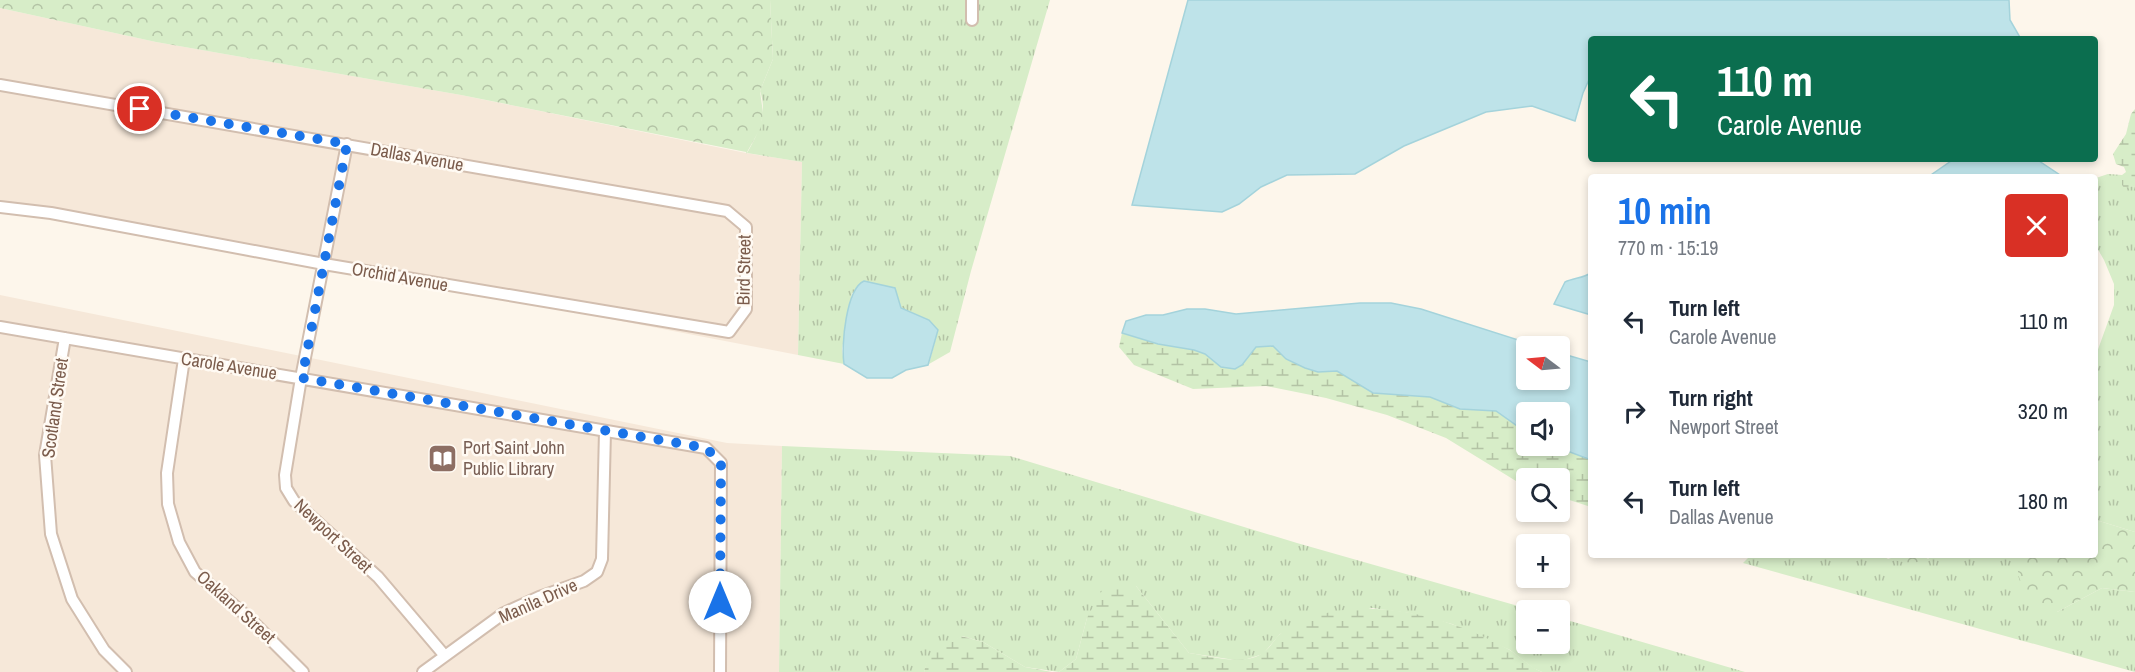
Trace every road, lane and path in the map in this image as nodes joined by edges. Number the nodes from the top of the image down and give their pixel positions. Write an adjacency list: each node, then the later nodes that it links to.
1 (972, 0): 2 (street)
2 (972, 20)
3 (0, 85): 4 (street, Dallas Avenue)
4 (347, 144): 6 (street, Dallas Avenue); 7 (street, Newport Street)
5 (0, 207): 7 (street, Orchid Avenue)
6 (728, 211): 9 (street, Bird Street)
7 (324, 264): 9 (street, Orchid Avenue); 12 (street, Newport Street)
8 (0, 327): 10 (street, Carole Avenue)
9 (729, 332)
10 (65, 338): 11 (street, Carole Avenue); 15 (street, Scotland Street)
11 (184, 359): 12 (street, Carole Avenue); 16 (street, Oakland Street)
12 (302, 378): 13 (street, Carole Avenue); 14 (street, Newport Street)
13 (605, 431): 14 (street, Manila Drive); 18 (street, Carole Avenue)
14 (445, 656): 17 (street, Manila Drive)
15 (126, 672)
16 (303, 672)
17 (423, 672)
18 (720, 672)

